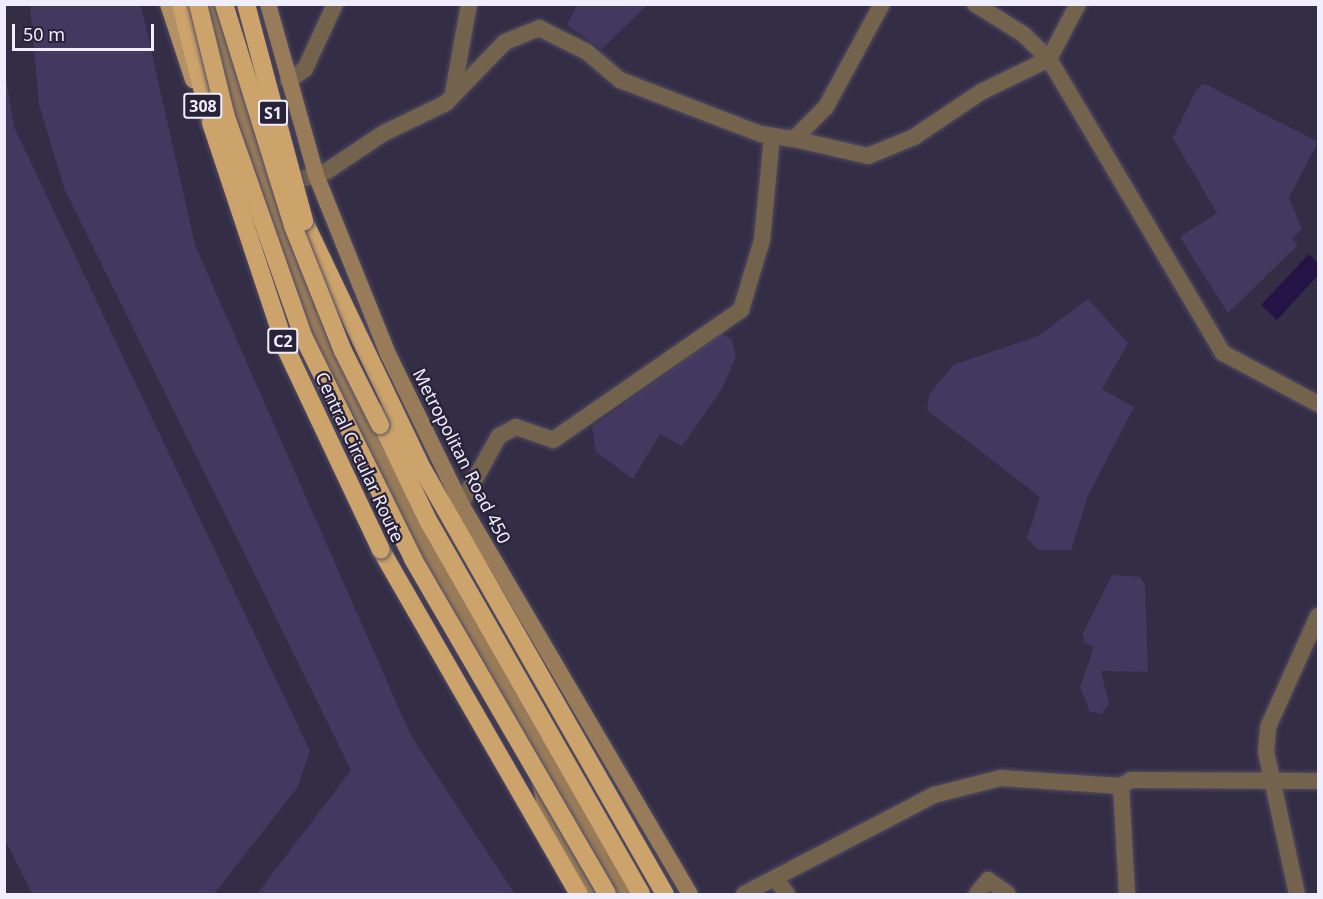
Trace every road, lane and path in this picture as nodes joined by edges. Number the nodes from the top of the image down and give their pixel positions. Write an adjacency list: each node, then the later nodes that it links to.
1 (168, 4): 21 (main road, 308)
2 (181, 4): 17 (highway, Central Circular Route / C2)
3 (187, 4): 17 (highway)
4 (198, 4): 34 (highway, bridge)
5 (210, 4): 21 (main road)
6 (224, 4): 24 (highway, Central Circular Route, bridge)
7 (246, 4): 22 (highway, S1, bridge)
8 (268, 4): 15 (main road, Metropolitan Road 450)
9 (335, 4): 15 (street)
10 (469, 4): 16 (street)
11 (882, 4): 19 (street)
12 (975, 4): 14 (street)
13 (1078, 4): 14 (street)
14 (1049, 59): 19 (street); 23 (street)
15 (288, 81): 20 (main road, Metropolitan Road 450)
16 (453, 93): 18 (street); 20 (street)
17 (211, 123): 32 (highway, Central Circular Route / C2, bridge)
18 (772, 137): 19 (street); 25 (street)
19 (794, 139)
20 (316, 176): 21 (street); 25 (main road, Metropolitan Road 450)
21 (264, 189): 27 (main road)
22 (304, 221): 24 (highway, Central Circular Route, bridge); 37 (highway)
23 (1318, 404)
24 (381, 424): 36 (highway, Central Circular Route)
25 (460, 504): 38 (main road, Metropolitan Road 450)
26 (1318, 616): 29 (street)
27 (544, 761): 33 (main road); 35 (main road)
28 (1318, 782): 29 (street)
29 (1271, 784): 30 (street); 44 (street)
30 (1121, 786): 31 (street); 43 (street)
31 (775, 879): 39 (street); 40 (street)
32 (579, 894)
33 (592, 894)
34 (607, 894)
35 (623, 894)
36 (642, 894)
37 (665, 894)
38 (690, 894)
39 (744, 894)
40 (787, 894)
41 (977, 894): 42 (street)
42 (1008, 894)
43 (1127, 894)
44 (1297, 894)

